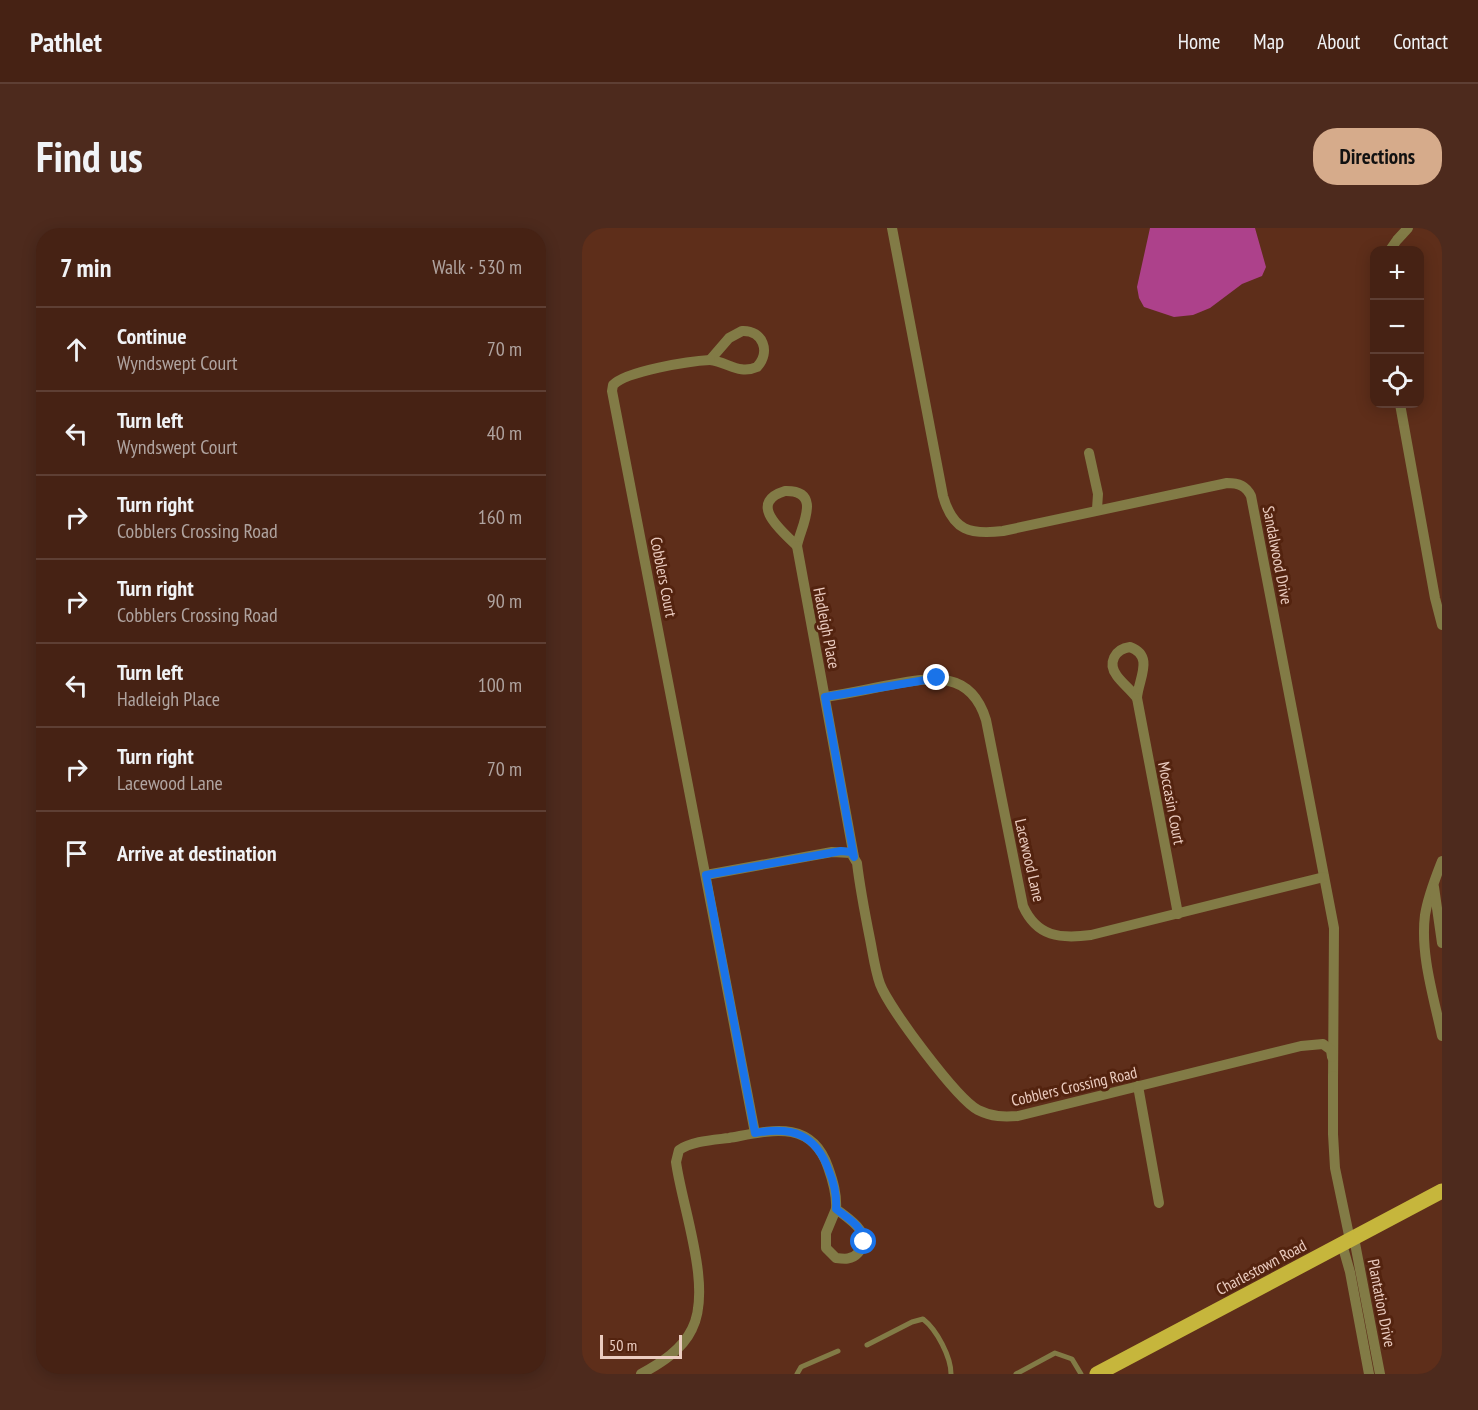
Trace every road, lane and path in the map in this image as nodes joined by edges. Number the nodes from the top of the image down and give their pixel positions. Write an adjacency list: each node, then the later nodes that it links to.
1 (892, 228): 7 (street, Sandalwood Drive)
2 (1408, 228): 3 (street)
3 (1393, 246)
4 (710, 360): 4 (street, Cobblers Court); 14 (street, Cobblers Court)
5 (1401, 408): 9 (street)
6 (1089, 453): 7 (street)
7 (1097, 509): 15 (street, Sandalwood Drive)
8 (796, 546): 8 (street, Hadleigh Place); 10 (street, Hadleigh Place)
9 (1442, 625)
10 (825, 697): 12 (street, Hadleigh Place); 17 (street, Lacewood Lane)
11 (1137, 698): 17 (street, Moccasin Court)
12 (854, 857): 14 (street); 21 (street, Cobblers Crossing Road)
13 (1442, 861): 16 (street)
14 (706, 875): 22 (street)
15 (1324, 877): 17 (street, Lacewood Lane); 20 (street, Sandalwood Drive)
16 (1434, 883): 18 (street); 19 (street)
17 (1178, 914)
18 (1442, 943)
19 (1442, 1036)
20 (1333, 1083): 21 (street, Cobblers Crossing Road); 26 (street, Cobblers Crossing Road)
21 (1138, 1086): 24 (street)
22 (755, 1133): 25 (street); 29 (street)
23 (1442, 1191): 26 (main road, Charlestown Road)
24 (1159, 1203)
25 (836, 1209): 25 (street)
26 (1349, 1241): 34 (main road, Charlestown Road); 35 (street, Plantation Drive); 36 (street, Plantation Drive)
27 (867, 1345): 31 (lane)
28 (838, 1351): 30 (lane)
29 (641, 1374)
30 (797, 1374)
31 (951, 1374)
32 (1016, 1374): 33 (lane)
33 (1081, 1374)
34 (1097, 1374)
35 (1370, 1374)
36 (1380, 1374)

